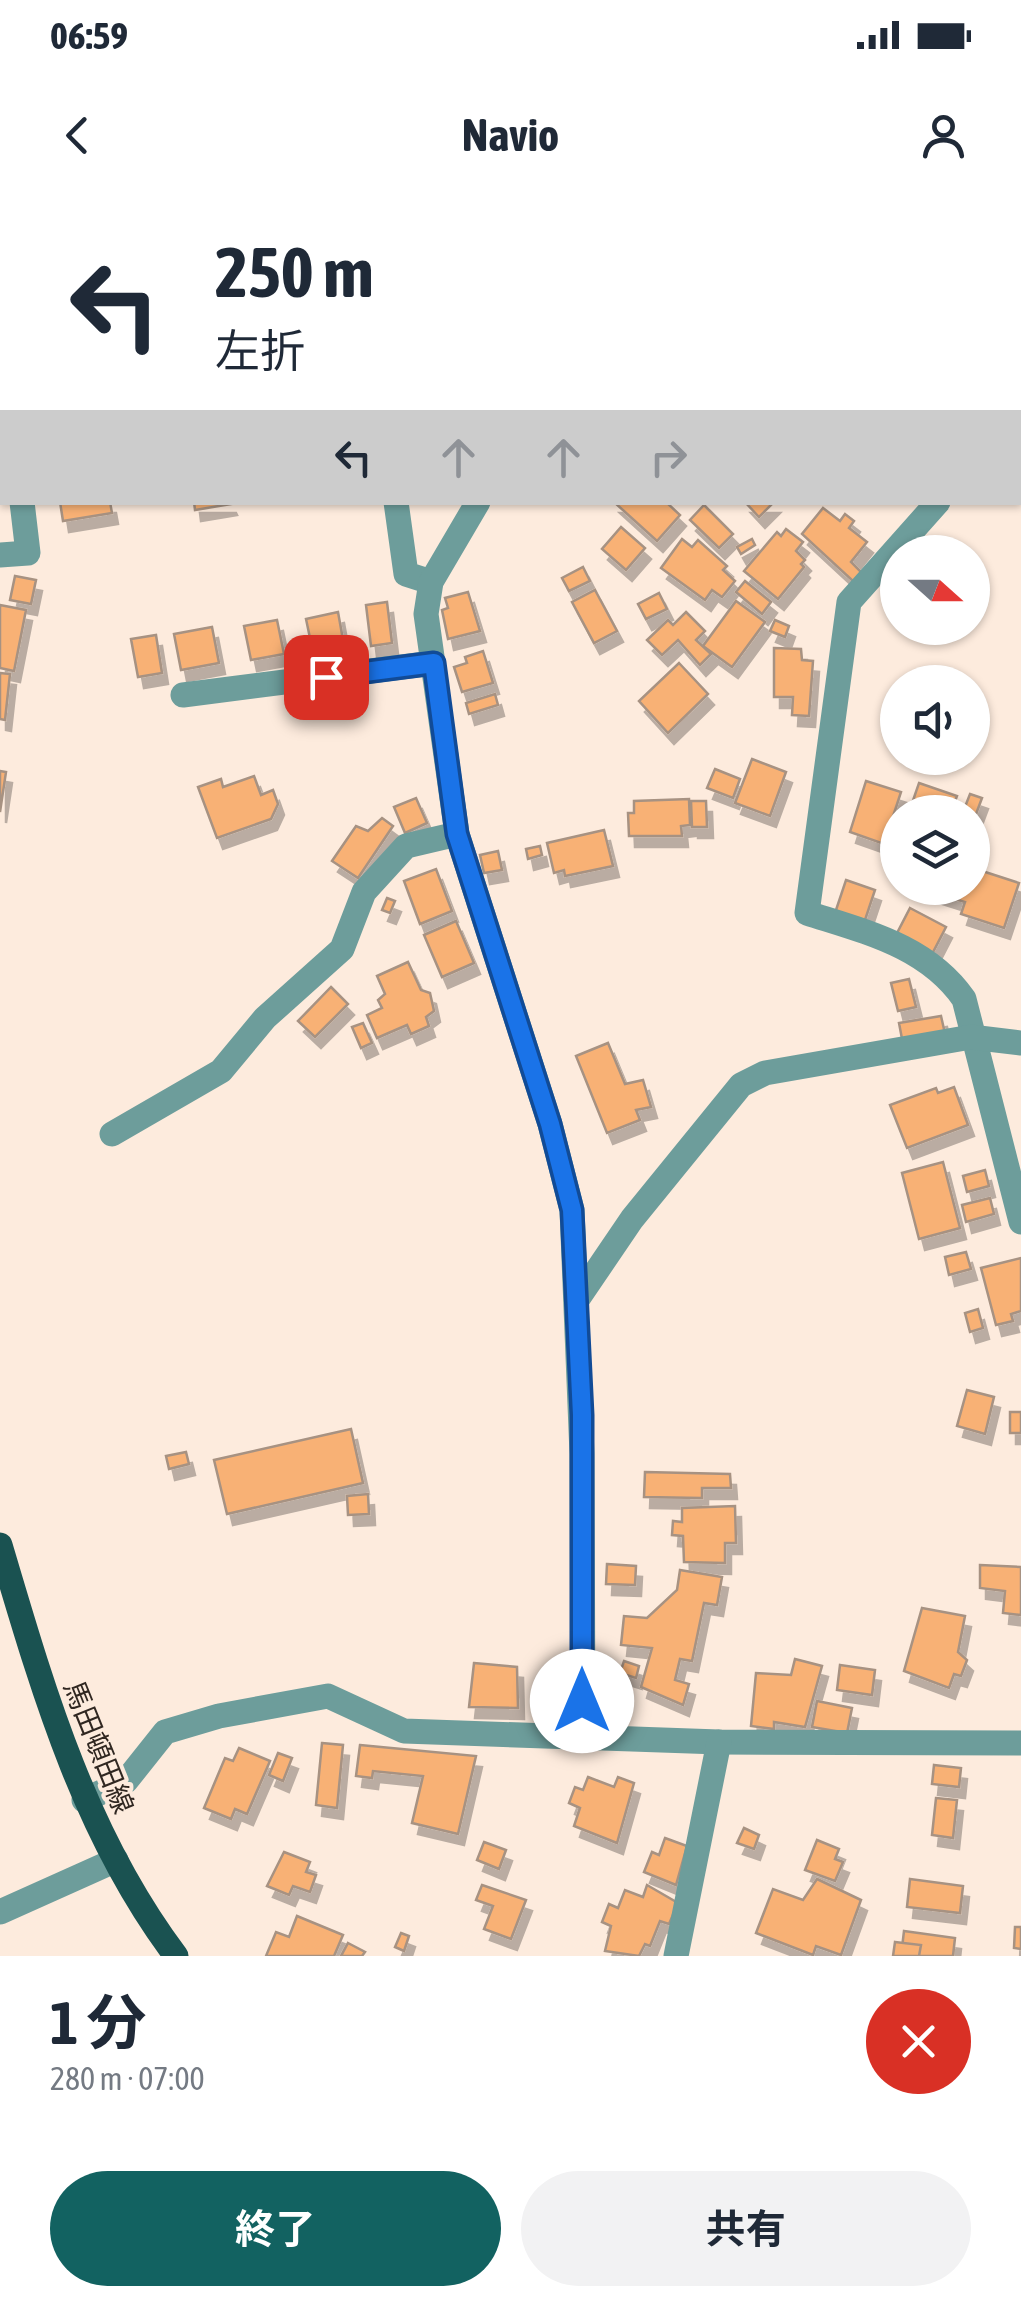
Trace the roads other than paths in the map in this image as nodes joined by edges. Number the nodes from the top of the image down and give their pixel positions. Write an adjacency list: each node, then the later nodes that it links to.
1 (22, 505): 5 (street)
2 (396, 505): 6 (street)
3 (476, 505): 6 (street)
4 (928, 506): 10 (street)
5 (0, 555)
6 (430, 582): 7 (street)
7 (434, 663): 8 (street); 9 (street)
8 (183, 695)
9 (457, 834): 12 (street); 14 (street)
10 (972, 1036): 11 (street); 13 (street); 14 (street)
11 (1021, 1043)
12 (112, 1134)
13 (1021, 1222)
14 (579, 1298): 16 (street)
15 (0, 1545): 19 (main road, 馬田頓田線)
16 (582, 1736): 17 (street); 19 (street)
17 (719, 1742): 18 (street); 23 (street)
18 (1021, 1743)
19 (84, 1800): 20 (main road, 馬田頓田線)
20 (116, 1860): 21 (street); 22 (main road, 馬田頓田線)
21 (0, 1912)
22 (176, 1956)
23 (676, 1956)

